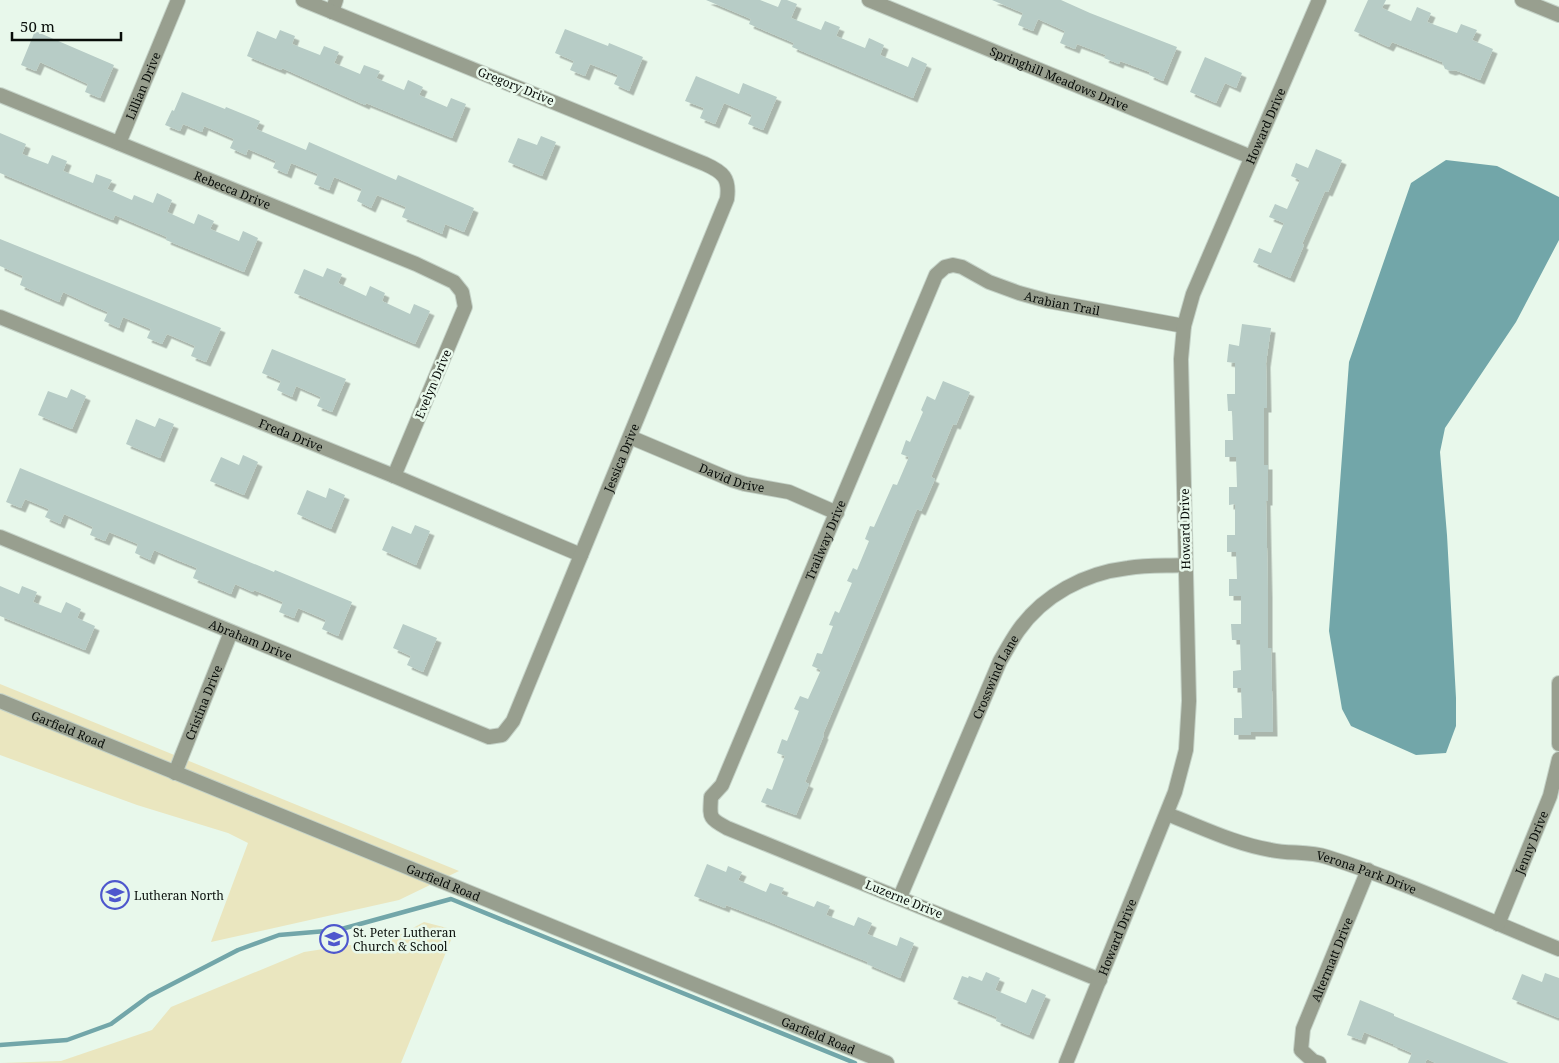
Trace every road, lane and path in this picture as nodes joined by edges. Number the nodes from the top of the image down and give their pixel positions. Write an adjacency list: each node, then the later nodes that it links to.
1 (178, 0): 10 (street, Lillian Drive)
2 (303, 0): 7 (street, Gregory Drive)
3 (869, 0): 11 (street, Springhill Meadows Drive)
4 (1319, 0): 11 (street, Howard Drive)
5 (1522, 0): 6 (street)
6 (1537, 3): 8 (street)
7 (334, 6): 12 (street, Gregory Drive)
8 (1559, 15)
9 (0, 95): 10 (street, Rebecca Drive)
10 (120, 143): 14 (street, Rebecca Drive)
11 (1251, 158): 16 (street, Howard Drive)
12 (725, 177): 17 (street, Jessica Drive)
13 (945, 267): 16 (street, Arabian Trail); 19 (street, Trailway Drive)
14 (462, 292): 18 (street, Evelyn Drive)
15 (0, 317): 18 (street, Freda Drive)
16 (1184, 326): 22 (street, Howard Drive)
17 (630, 437): 19 (street, David Drive); 21 (street, Jessica Drive)
18 (394, 476): 21 (street, Freda Drive)
19 (837, 513): 32 (street, Trailway Drive)
20 (0, 537): 23 (street, Abraham Drive)
21 (581, 555): 27 (street, Jessica Drive)
22 (1186, 565): 31 (street, Howard Drive); 34 (street, Crosswind Lane)
23 (231, 632): 27 (street, Abraham Drive); 30 (street, Cristina Drive)
24 (1559, 684): 26 (street)
25 (0, 701): 30 (street, Garfield Road)
26 (1559, 727): 28 (street)
27 (502, 734)
28 (1559, 744)
29 (1559, 759): 35 (street, Jenny Drive)
30 (174, 772): 38 (street, Garfield Road)
31 (1167, 814): 33 (street, Verona Park Drive); 37 (street, Howard Drive)
32 (710, 816): 34 (street, Luzerne Drive)
33 (1368, 870): 35 (street, Verona Park Drive); 40 (street, Altermatt Drive)
34 (900, 897): 37 (street, Luzerne Drive)
35 (1498, 924): 36 (street, Verona Park Drive)
36 (1559, 949)
37 (1100, 980): 39 (street, Howard Drive)
38 (887, 1063)
39 (1066, 1063)
40 (1319, 1063)

